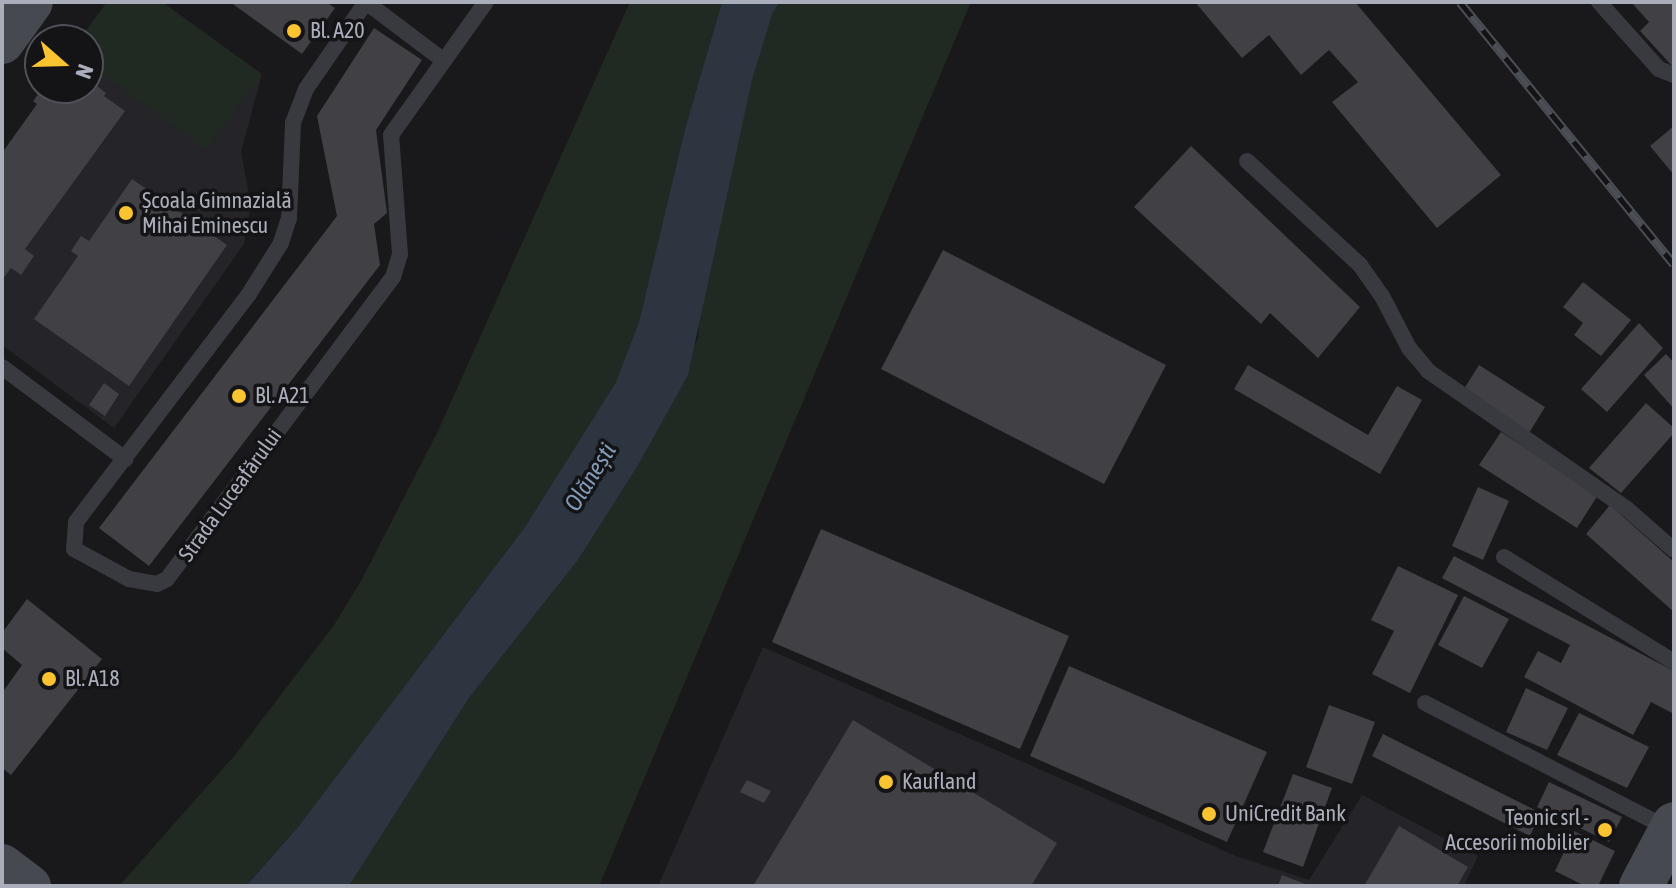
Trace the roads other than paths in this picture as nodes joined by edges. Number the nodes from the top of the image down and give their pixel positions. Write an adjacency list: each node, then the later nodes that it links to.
1 (31, 2): 5 (main road)
2 (366, 2): 6 (lane, Strada Luceafărului); 10 (lane, Strada Luceafărului)
3 (486, 2): 6 (lane, Strada Luceafărului)
4 (1599, 2): 7 (lane)
5 (2, 42)
6 (443, 60): 10 (lane, Strada Luceafărului)
7 (1674, 75)
8 (1247, 161): 11 (lane)
9 (2, 367): 10 (lane)
10 (125, 459)
11 (1674, 550)
12 (1504, 557): 13 (lane)
13 (1674, 662)
14 (1425, 703): 15 (lane)
15 (1673, 827): 18 (main road)
16 (2, 866): 17 (main road)
17 (29, 886)
18 (1641, 886)

